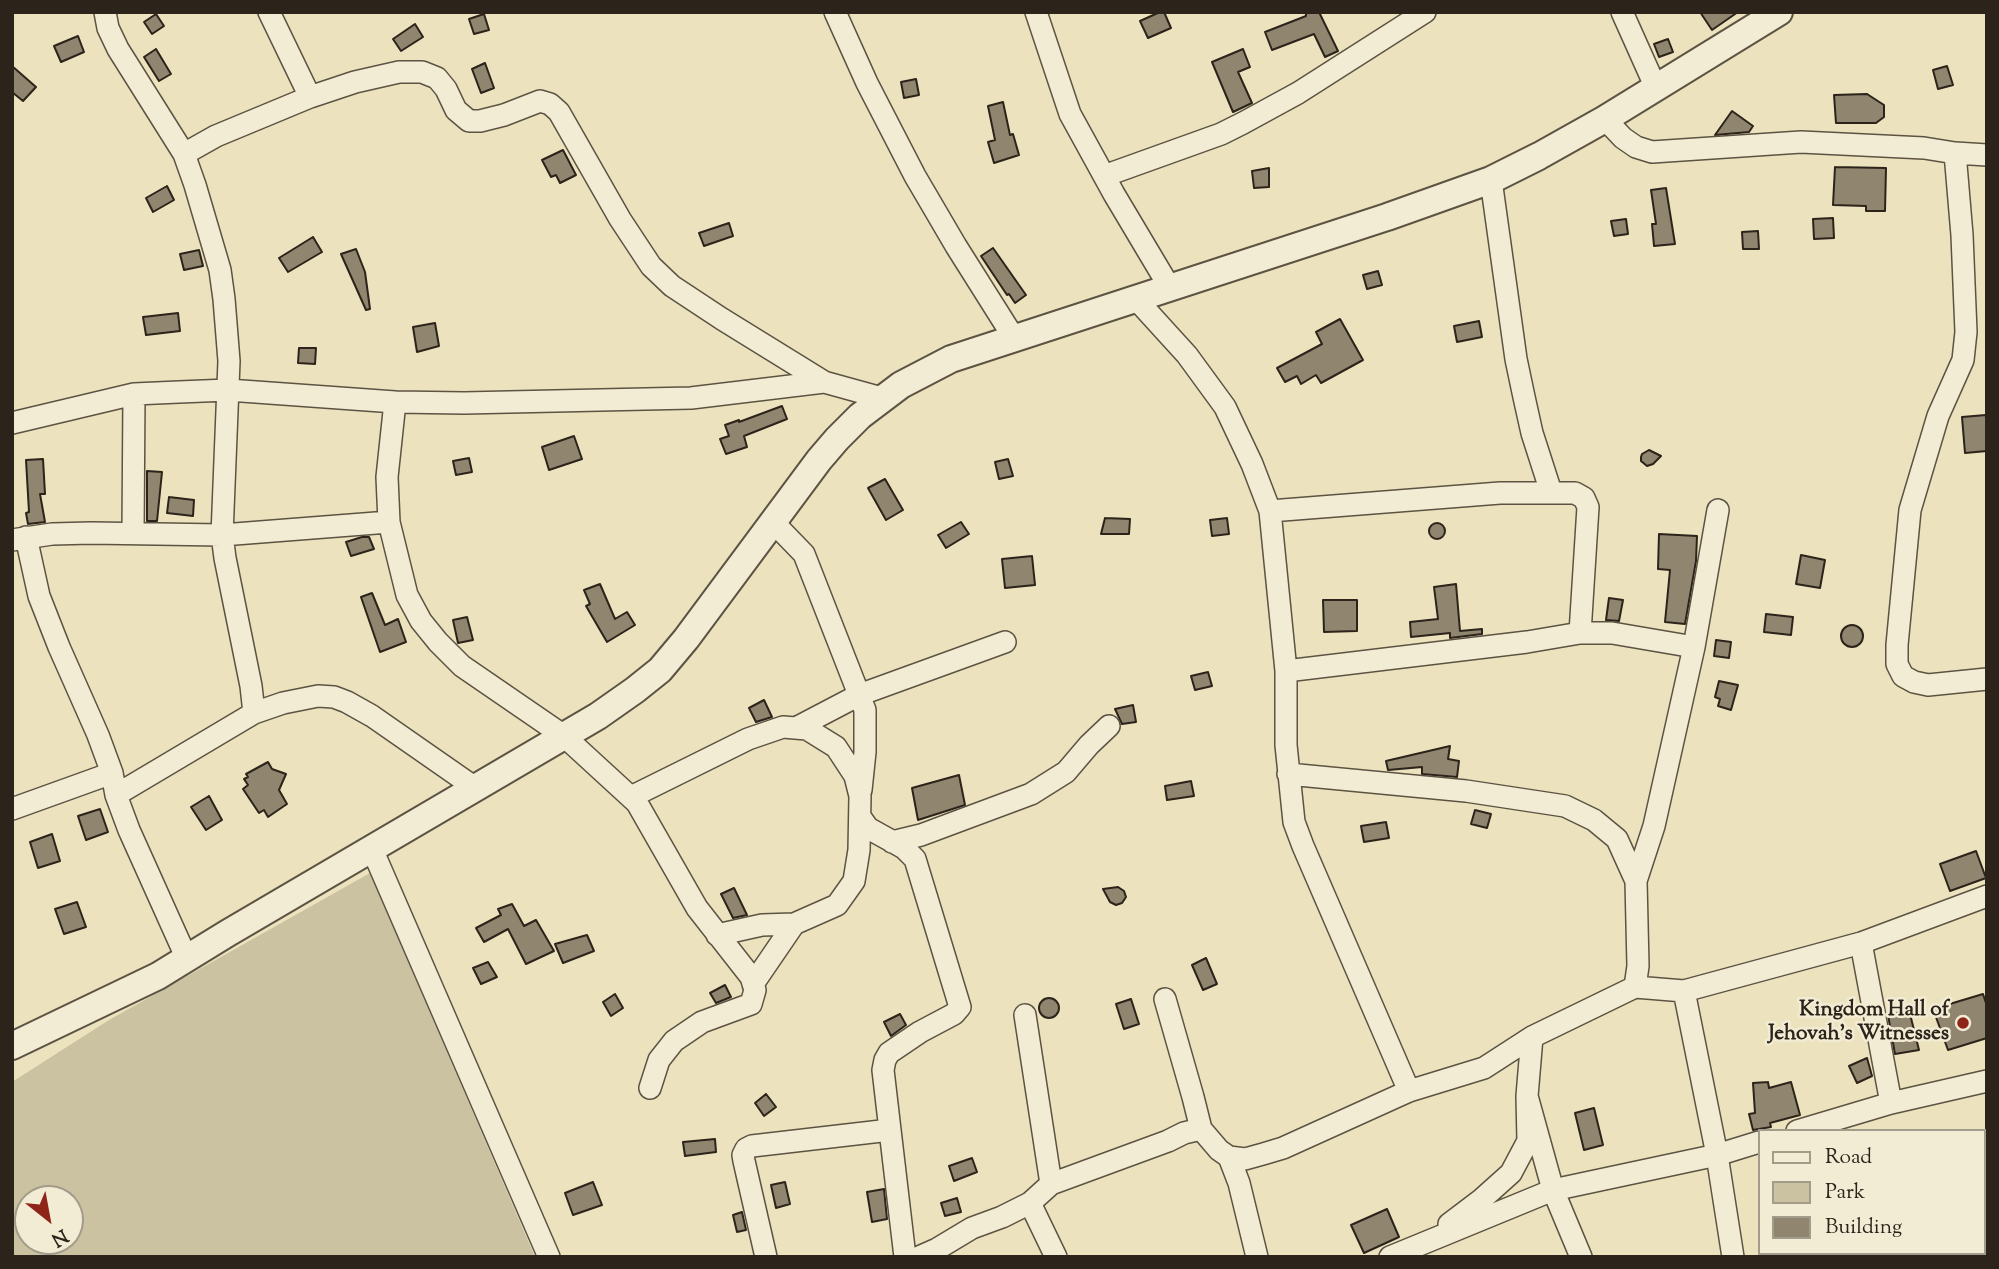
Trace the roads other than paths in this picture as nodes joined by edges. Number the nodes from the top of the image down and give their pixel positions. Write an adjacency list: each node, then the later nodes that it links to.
1 (105, 12): 12 (street)
2 (269, 12): 9 (street)
3 (835, 12): 18 (street)
4 (1036, 12): 14 (street)
5 (1424, 12): 14 (street)
6 (1622, 12): 8 (street)
7 (1779, 12): 8 (street)
8 (1656, 88): 10 (street)
9 (310, 97): 12 (street); 19 (street)
10 (1605, 119): 11 (street); 15 (street)
11 (1955, 153): 13 (street); 37 (street)
12 (184, 154): 20 (street)
13 (1987, 155)
14 (1104, 176): 16 (street)
15 (1491, 180): 16 (street); 25 (street)
16 (1170, 288): 17 (street)
17 (1136, 299): 18 (street); 27 (street)
18 (1014, 338): 22 (street)
19 (824, 382): 22 (street); 23 (street)
20 (228, 390): 21 (street); 23 (street); 31 (street)
21 (134, 394): 24 (street); 30 (street)
22 (882, 398): 29 (street)
23 (395, 402): 28 (street)
24 (12, 423)
25 (1552, 492): 27 (street); 33 (street)
26 (1718, 510): 35 (street)
27 (1270, 511): 36 (street)
28 (389, 522): 31 (street); 42 (street)
29 (773, 522): 38 (street); 42 (street)
30 (132, 533): 31 (street); 32 (street)
31 (222, 535): 39 (street)
32 (19, 539): 43 (street)
33 (1580, 633): 35 (street); 36 (street)
34 (1006, 642): 38 (street)
35 (1694, 647): 53 (street)
36 (1286, 671): 44 (street)
37 (1987, 679)
38 (859, 695): 41 (street); 47 (street)
39 (254, 713): 45 (street); 46 (street)
40 (1109, 726): 51 (street)
41 (796, 728): 47 (street); 48 (street)
42 (564, 736): 45 (street); 48 (street)
43 (112, 774): 46 (street); 49 (street)
44 (1288, 774): 53 (street); 68 (street)
45 (474, 788): 52 (street)
46 (116, 795): 58 (street)
47 (860, 796): 50 (street)
48 (631, 797): 56 (street)
49 (12, 809)
50 (861, 818): 51 (street); 55 (street)
51 (892, 842): 73 (street)
52 (372, 849): 58 (street); 80 (street)
53 (1636, 881): 60 (street)
54 (1987, 896): 57 (street)
55 (793, 924): 56 (street); 59 (street)
56 (717, 935): 59 (street)
57 (1861, 943): 61 (street); 70 (street)
58 (187, 959): 65 (street)
59 (753, 984): 67 (street)
60 (1635, 987): 61 (street); 64 (street)
61 (1684, 991): 75 (street)
62 (1165, 999): 71 (street)
63 (1025, 1015): 77 (street)
64 (1532, 1037): 68 (street); 69 (street)
65 (12, 1046)
66 (1987, 1081): 70 (street)
67 (650, 1088)
68 (1409, 1091): 76 (street)
69 (1527, 1096): 78 (street); 86 (street)
70 (1891, 1102): 72 (street)
71 (1201, 1129): 76 (street); 77 (street)
72 (1803, 1129)
73 (890, 1130): 81 (street); 82 (street)
74 (1758, 1142): 75 (street)
75 (1717, 1155): 78 (street); 88 (street)
76 (1229, 1157): 85 (street)
77 (1051, 1184): 79 (street)
78 (1553, 1190): 86 (street); 87 (street)
79 (1030, 1203): 83 (street); 84 (street)
80 (550, 1257)
81 (766, 1257)
82 (905, 1257)
83 (919, 1257)
84 (1056, 1257)
85 (1257, 1257)
86 (1388, 1257)
87 (1581, 1257)
88 (1733, 1257)

